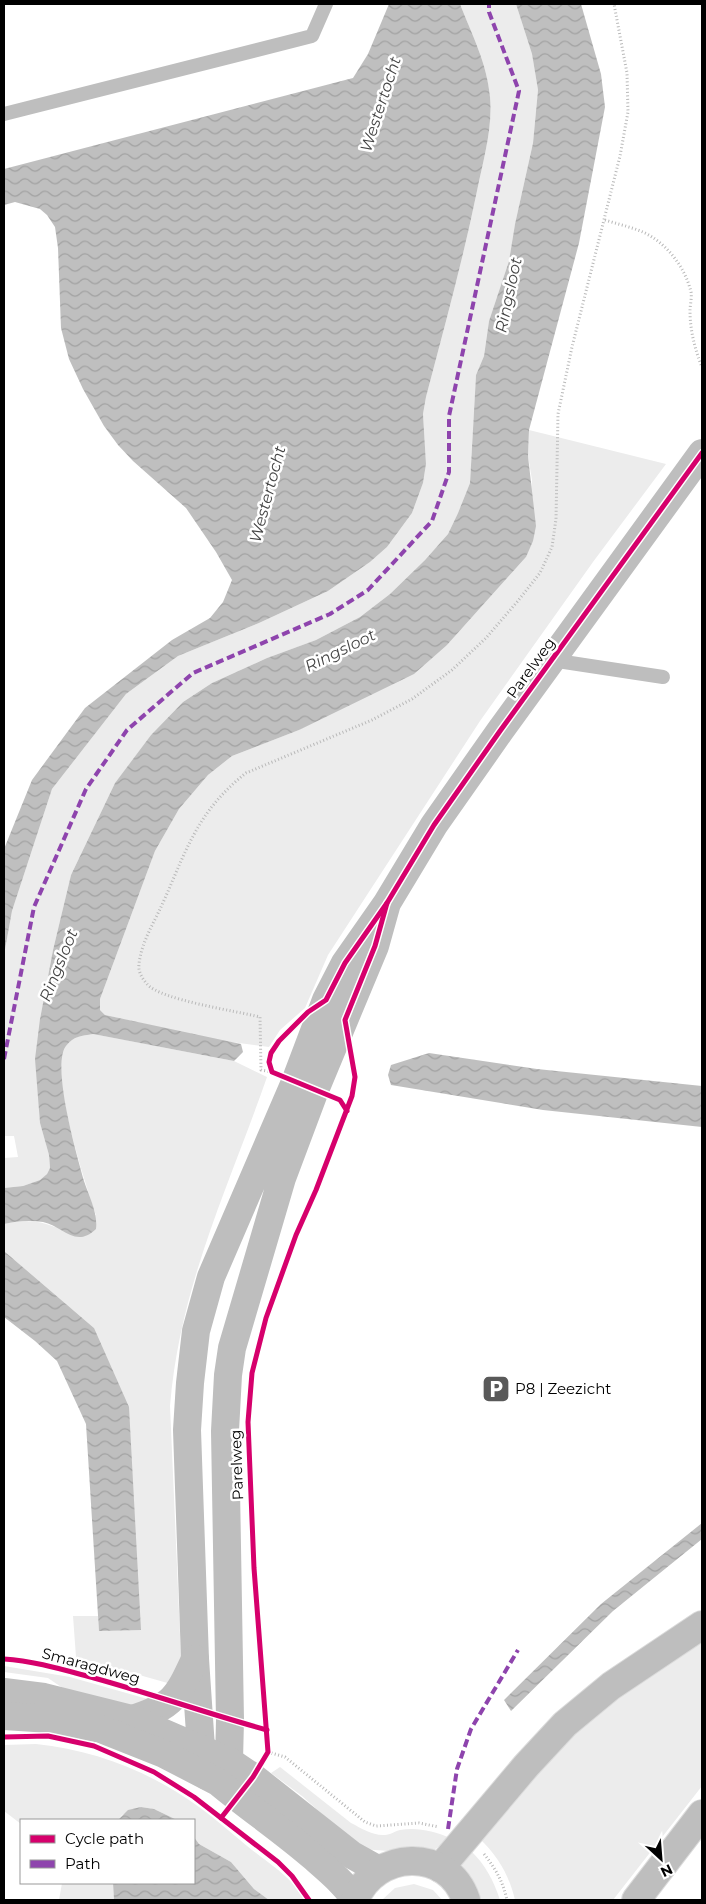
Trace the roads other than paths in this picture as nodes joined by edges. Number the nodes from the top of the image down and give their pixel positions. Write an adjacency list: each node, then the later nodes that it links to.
1 (326, 4): 2 (lane)
2 (4, 114)
3 (702, 453): 4 (main road, Parelweg)
4 (551, 660): 5 (lane); 6 (main road, Parelweg)
5 (663, 677)
6 (387, 902): 8 (main road, Parelweg); 13 (main road, Parelweg)
7 (702, 1625): 15 (main road)
8 (195, 1659): 11 (main road); 12 (main road, Parelweg)
9 (4, 1692): 11 (main road)
10 (4, 1716): 13 (main road)
11 (132, 1719): 12 (main road)
12 (201, 1748): 13 (main road)
13 (218, 1768): 16 (main road); 17 (main road)
14 (702, 1814): 19 (main road)
15 (440, 1868): 16 (main road); 18 (main road)
16 (379, 1870): 17 (main road)
17 (355, 1900)
18 (466, 1900)
19 (636, 1900)

